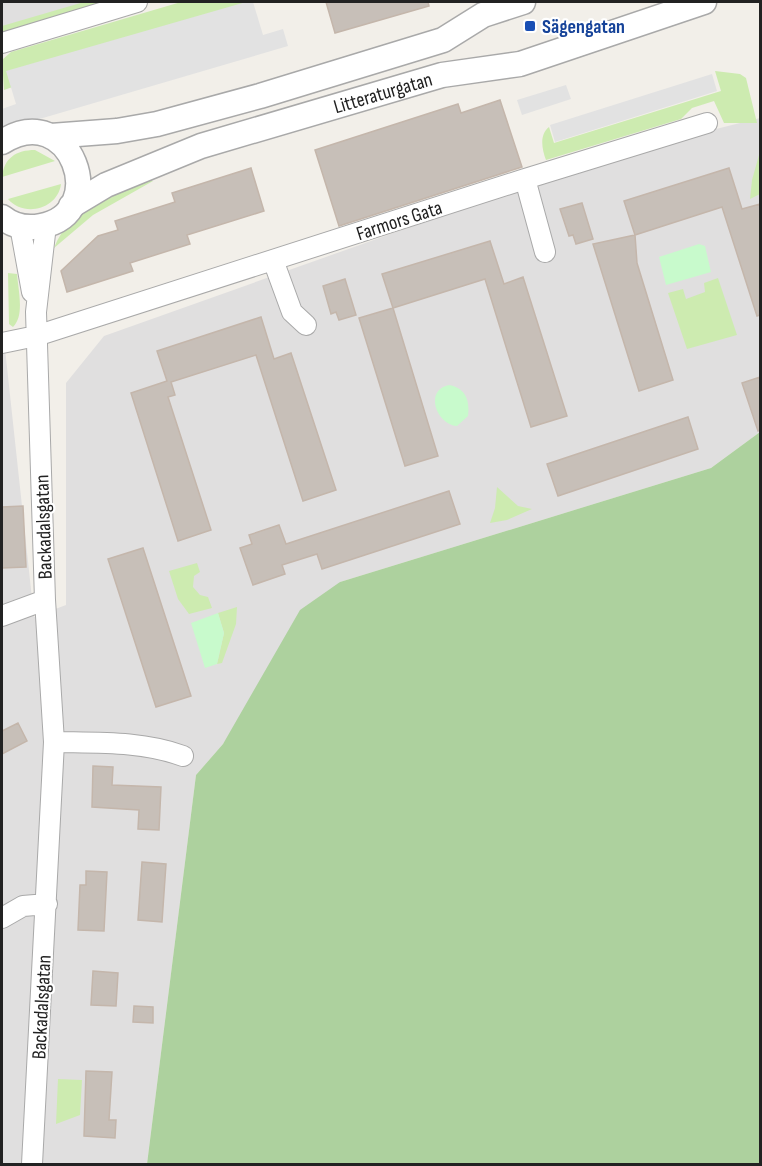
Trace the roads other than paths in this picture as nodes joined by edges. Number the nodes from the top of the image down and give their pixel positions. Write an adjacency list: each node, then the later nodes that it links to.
1 (137, 2): 4 (street)
2 (523, 2): 6 (street, Litteraturgatan)
3 (704, 2): 9 (street, Litteraturgatan)
4 (2, 43)
5 (707, 123): 8 (street, Farmors Gata)
6 (51, 136): 7 (street, Litteraturgatan); 9 (street)
7 (2, 142)
8 (525, 179): 12 (street); 13 (street, Farmors Gata)
9 (71, 206): 11 (street, Litteraturgatan)
10 (7, 221): 11 (street); 14 (street, Backadalsgatan)
11 (46, 225): 14 (street, Backadalsgatan)
12 (545, 252)
13 (273, 260): 15 (street); 16 (street, Farmors Gata)
14 (36, 312): 16 (street, Backadalsgatan)
15 (306, 325)
16 (36, 336): 17 (street, Farmors Gata); 18 (street, Backadalsgatan)
17 (2, 343)
18 (45, 600): 19 (street); 20 (street, Backadalsgatan)
19 (2, 616)
20 (54, 742): 21 (street); 22 (street, Backadalsgatan)
21 (183, 756)
22 (47, 904): 23 (street); 24 (street, Backadalsgatan)
23 (2, 918)
24 (32, 1164)

